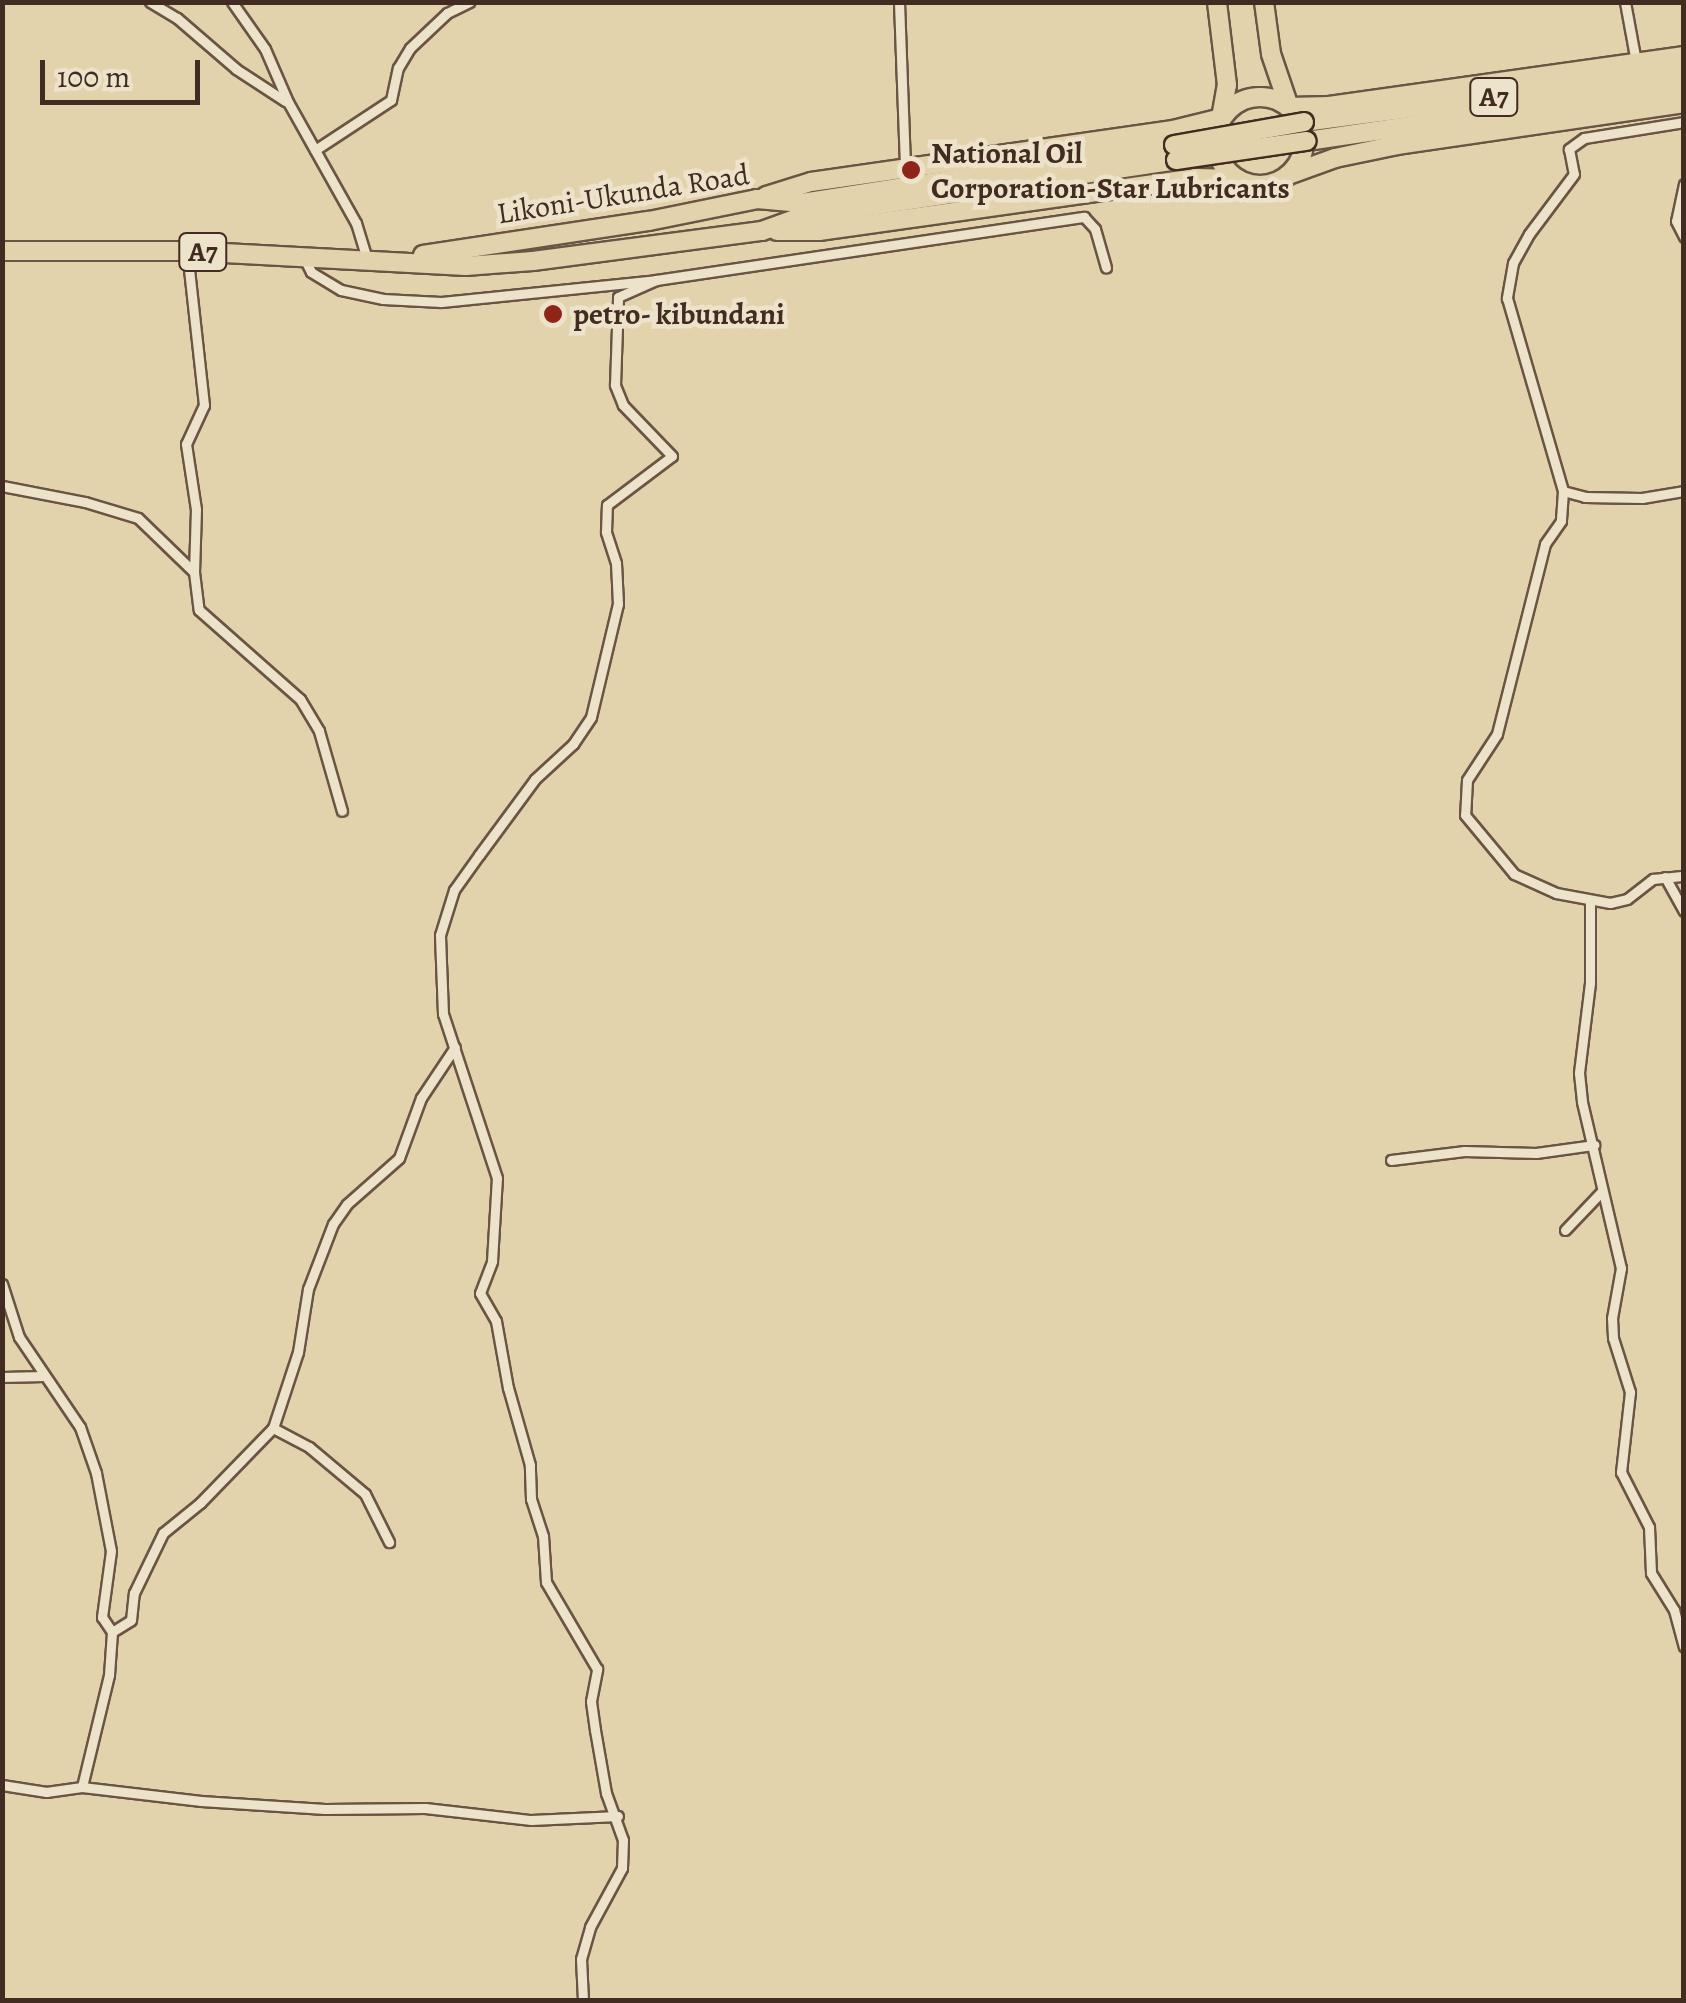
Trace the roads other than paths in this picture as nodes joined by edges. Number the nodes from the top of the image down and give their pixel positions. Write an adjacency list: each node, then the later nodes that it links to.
1 (150, 2): 12 (street)
2 (232, 2): 12 (street)
3 (470, 2): 17 (street)
4 (899, 2): 18 (street)
5 (1217, 2): 15 (highway)
6 (1264, 2): 14 (highway)
7 (1625, 2): 9 (street)
8 (1684, 56): 9 (highway)
9 (1636, 62): 14 (highway)
10 (1684, 72): 23 (highway, Likoni-Ukunda Road / A7, bridge)
11 (1684, 86): 23 (highway, Likoni-Ukunda Road / A7, bridge)
12 (288, 102): 17 (street)
13 (1684, 103): 19 (highway)
14 (1288, 107): 15 (highway); 19 (highway)
15 (1221, 118): 18 (highway); 20 (highway)
16 (1684, 122): 34 (street)
17 (315, 150): 29 (street)
18 (904, 169): 22 (highway)
19 (1288, 175): 20 (highway)
20 (1238, 179): 24 (highway)
21 (1684, 184): 25 (street)
22 (757, 198): 23 (highway, Likoni-Ukunda Road / A7); 30 (highway, Likoni-Ukunda Road / A7)
23 (803, 210): 24 (highway, Likoni-Ukunda Road / A7)
24 (762, 231): 30 (highway, Likoni-Ukunda Road / A7)
25 (1684, 237)
26 (2, 251): 27 (highway, Likoni-Ukunda Road / A7)
27 (188, 251): 28 (highway, Likoni-Ukunda Road / A7); 36 (street)
28 (306, 260): 29 (highway, Likoni-Ukunda Road / A7); 32 (street)
29 (367, 260): 30 (highway, Likoni-Ukunda Road / A7)
30 (403, 260)
31 (1106, 266): 32 (street)
32 (656, 280): 42 (street)
33 (2, 486): 36 (street)
34 (1563, 491): 35 (street); 40 (street)
35 (1684, 491)
36 (194, 572): 37 (street)
37 (342, 811)
38 (1684, 876): 39 (street)
39 (1665, 878): 40 (street); 41 (street)
40 (1590, 902): 43 (street)
41 (1684, 911)
42 (456, 1047): 50 (street); 56 (street)
43 (1594, 1145): 44 (street); 45 (street)
44 (1390, 1160)
45 (1602, 1192): 46 (street); 53 (street)
46 (1565, 1230)
47 (2, 1284): 48 (street)
48 (44, 1376): 49 (street); 52 (street)
49 (2, 1378)
50 (273, 1428): 51 (street); 52 (street)
51 (388, 1542)
52 (112, 1632): 55 (street)
53 (1684, 1647)
54 (2, 1784): 55 (street)
55 (82, 1787): 56 (street)
56 (618, 1816): 57 (street)
57 (583, 2000)

